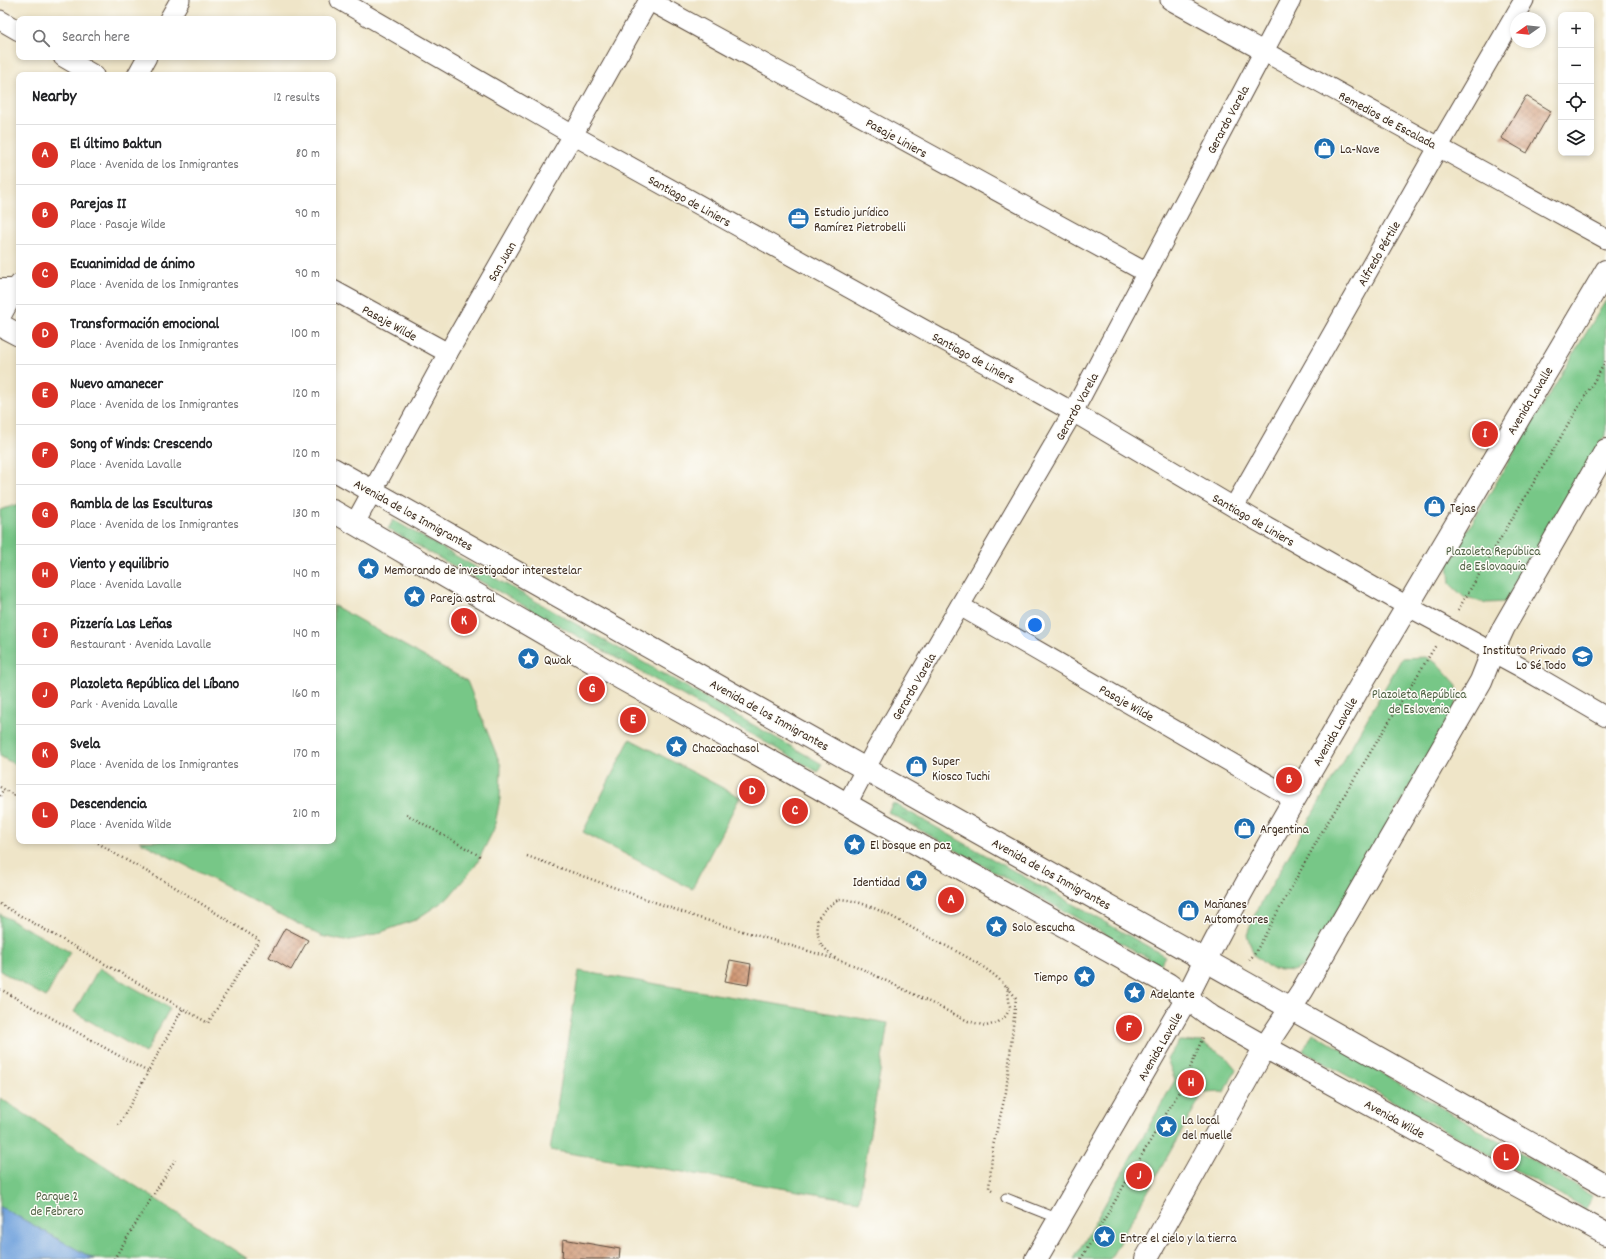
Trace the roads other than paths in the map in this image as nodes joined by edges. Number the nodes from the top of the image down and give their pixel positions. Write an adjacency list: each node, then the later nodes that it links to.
1 (180, 0): 7 (street)
2 (340, 0): 15 (street, Santiago de Liniers)
3 (648, 0): 15 (street, San Juan); 19 (street, Pasaje Liniers)
4 (1170, 0): 10 (street, Remedios de Escalada)
5 (1291, 0): 10 (street, Gerardo Varela)
6 (1524, 0): 16 (street, Alfredo Pértile)
7 (171, 16)
8 (0, 20): 9 (street)
9 (16, 29)
10 (1262, 51): 16 (street, Remedios de Escalada); 19 (street, Gerardo Varela)
11 (68, 60): 13 (street)
12 (145, 60): 14 (street)
13 (89, 72)
14 (139, 72)
15 (573, 135): 25 (street, San Juan); 26 (street, Santiago de Liniers)
16 (1439, 146): 17 (street, Remedios de Escalada); 30 (street, Alfredo Pértile)
17 (1606, 239)
18 (1606, 271): 34 (main road, Avenida Lavalle)
19 (1146, 273): 26 (street, Gerardo Varela)
20 (11, 287): 22 (street)
21 (336, 292): 25 (street, Pasaje Wilde)
22 (0, 318)
23 (0, 325): 24 (main road)
24 (16, 333)
25 (448, 353): 29 (street, San Juan)
26 (1074, 412): 30 (street, Santiago de Liniers); 33 (street, Gerardo Varela)
27 (1606, 450): 35 (main road)
28 (336, 471): 29 (main road, Avenida de los Inmigrantes)
29 (372, 491): 32 (street, San Juan); 37 (main road, Avenida de los Inmigrantes)
30 (1234, 507): 34 (street, Santiago de Liniers)
31 (336, 513): 32 (main road)
32 (355, 523): 39 (main road)
33 (960, 606): 37 (street, Gerardo Varela); 38 (street, Pasaje Wilde)
34 (1407, 606): 35 (street, Santiago de Liniers); 38 (main road, Avenida Lavalle)
35 (1492, 653): 36 (street, Santiago de Liniers); 42 (main road)
36 (1606, 717)
37 (866, 768): 39 (street, Gerardo Varela); 40 (main road, Avenida de los Inmigrantes)
38 (1294, 799): 40 (main road, Avenida Lavalle)
39 (847, 804): 41 (main road)
40 (1205, 960): 41 (main road, Avenida Lavalle); 42 (main road)
41 (1186, 999): 43 (main road, Avenida Wilde); 46 (main road, Avenida Lavalle)
42 (1291, 1008): 43 (main road); 44 (main road)
43 (1265, 1047): 47 (main road, Avenida Wilde); 49 (main road)
44 (1606, 1186)
45 (1006, 1198): 46 (lane)
46 (1059, 1219): 48 (main road, Avenida Lavalle)
47 (1606, 1234)
48 (1036, 1259)
49 (1146, 1259)

